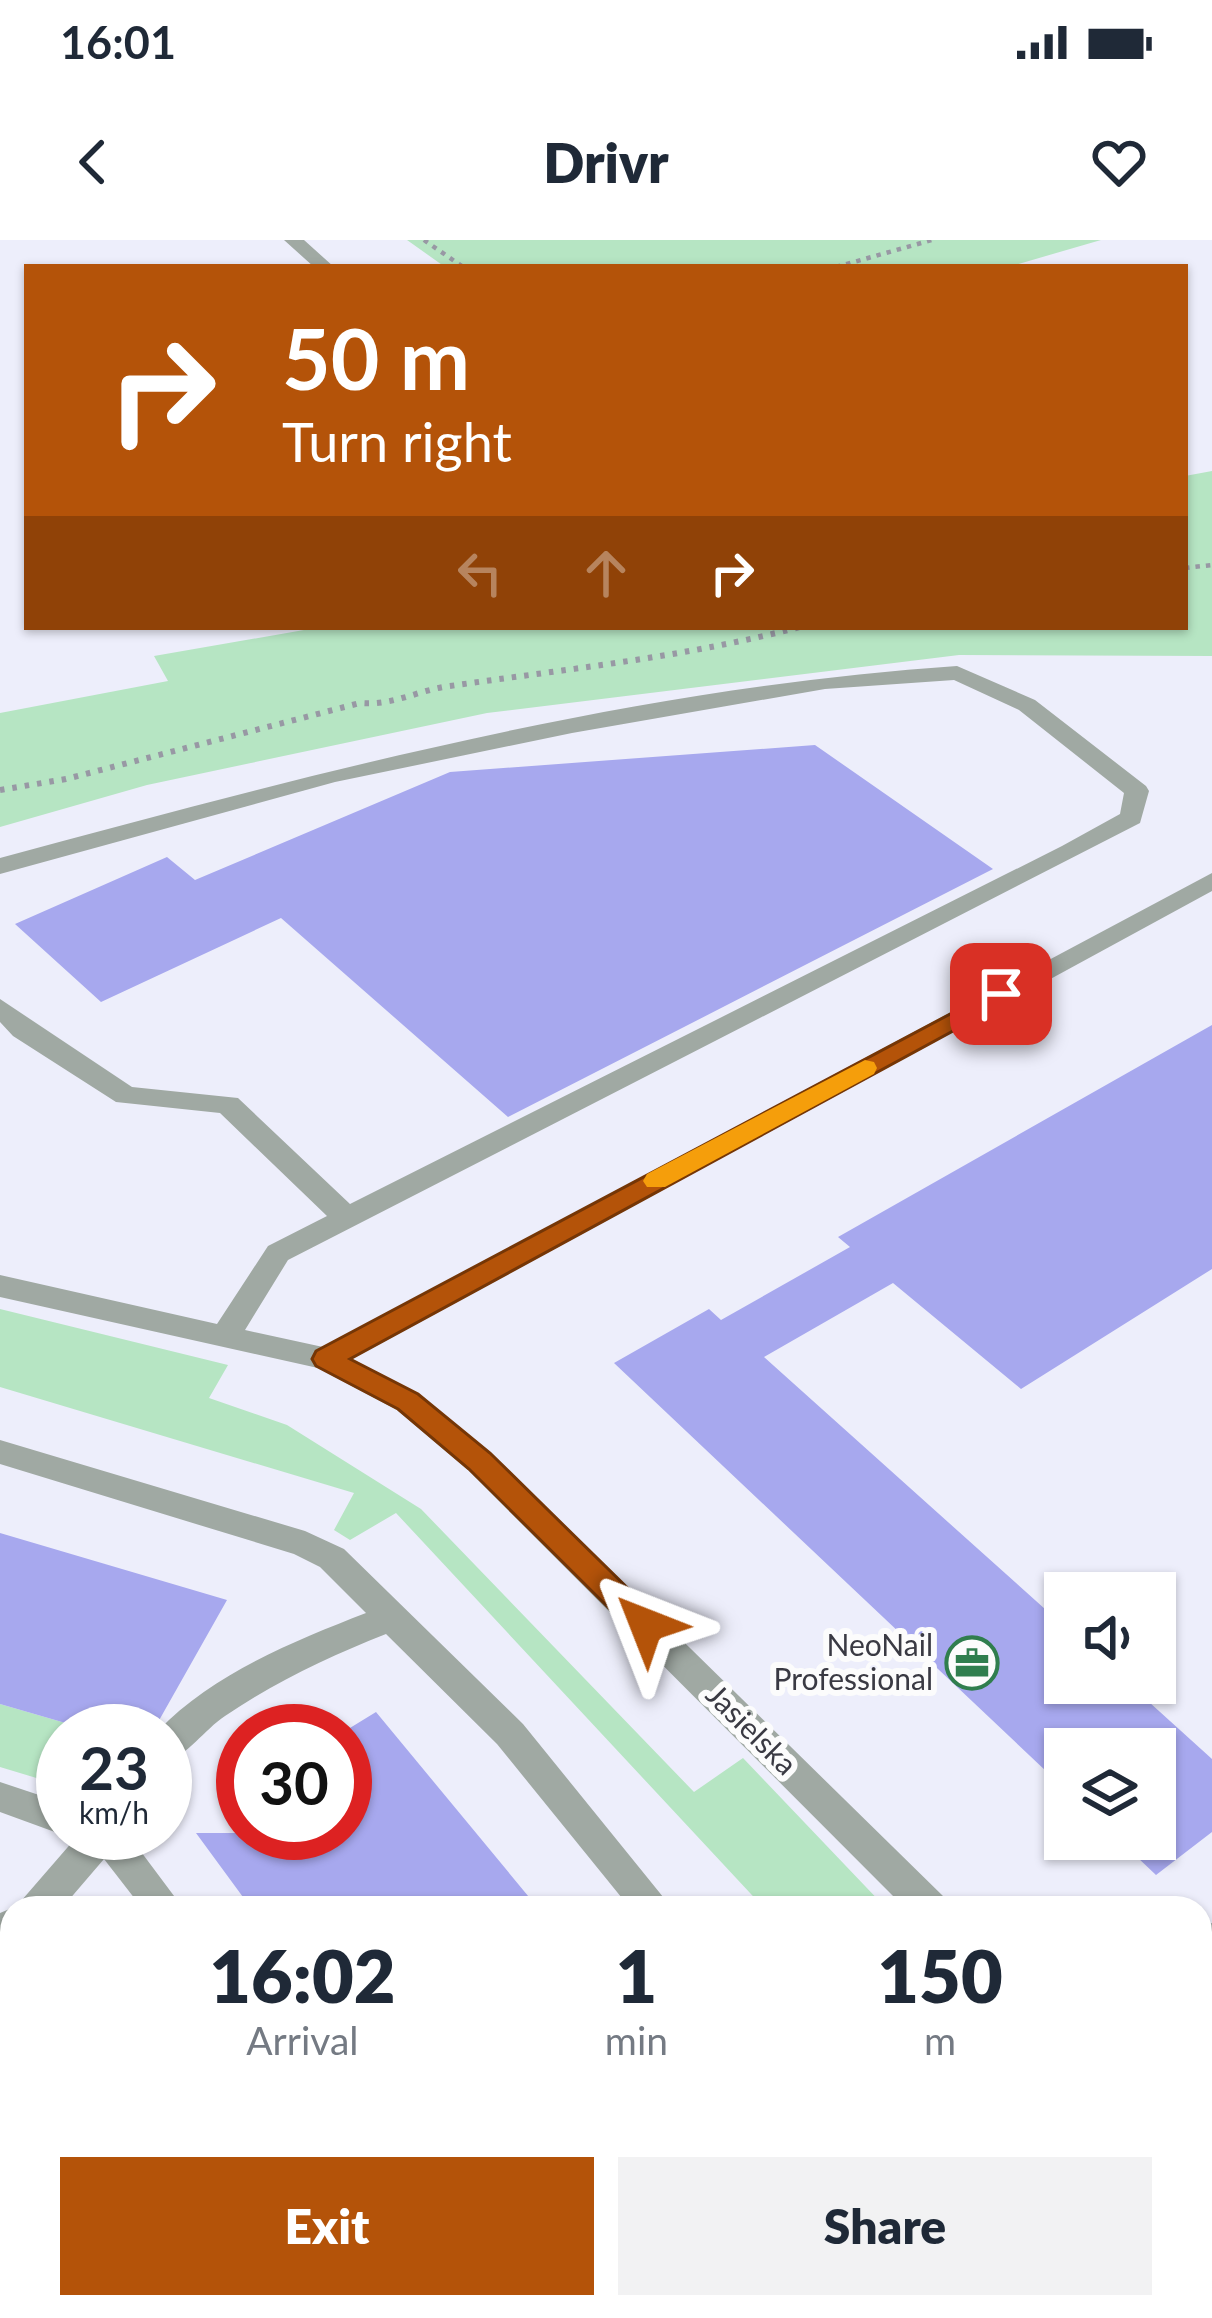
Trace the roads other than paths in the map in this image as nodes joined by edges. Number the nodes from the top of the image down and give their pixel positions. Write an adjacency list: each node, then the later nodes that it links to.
1 (293, 240): 2 (street)
2 (321, 264)
3 (0, 866): 6 (street)
4 (1212, 881): 9 (street)
5 (0, 1007): 6 (street)
6 (345, 1216): 8 (street)
7 (0, 1286): 8 (street, Jasielska)
8 (225, 1336): 9 (street, Jasielska)
9 (326, 1359): 20 (street, Jasielska)
10 (0, 1452): 11 (street)
11 (389, 1618): 12 (street); 19 (street)
12 (192, 1727)
13 (0, 1797): 14 (street)
14 (36, 1810)
15 (81, 1860): 17 (street)
16 (130, 1860): 18 (street)
17 (49, 1896)
18 (155, 1896)
19 (643, 1896)
20 (918, 1896)

